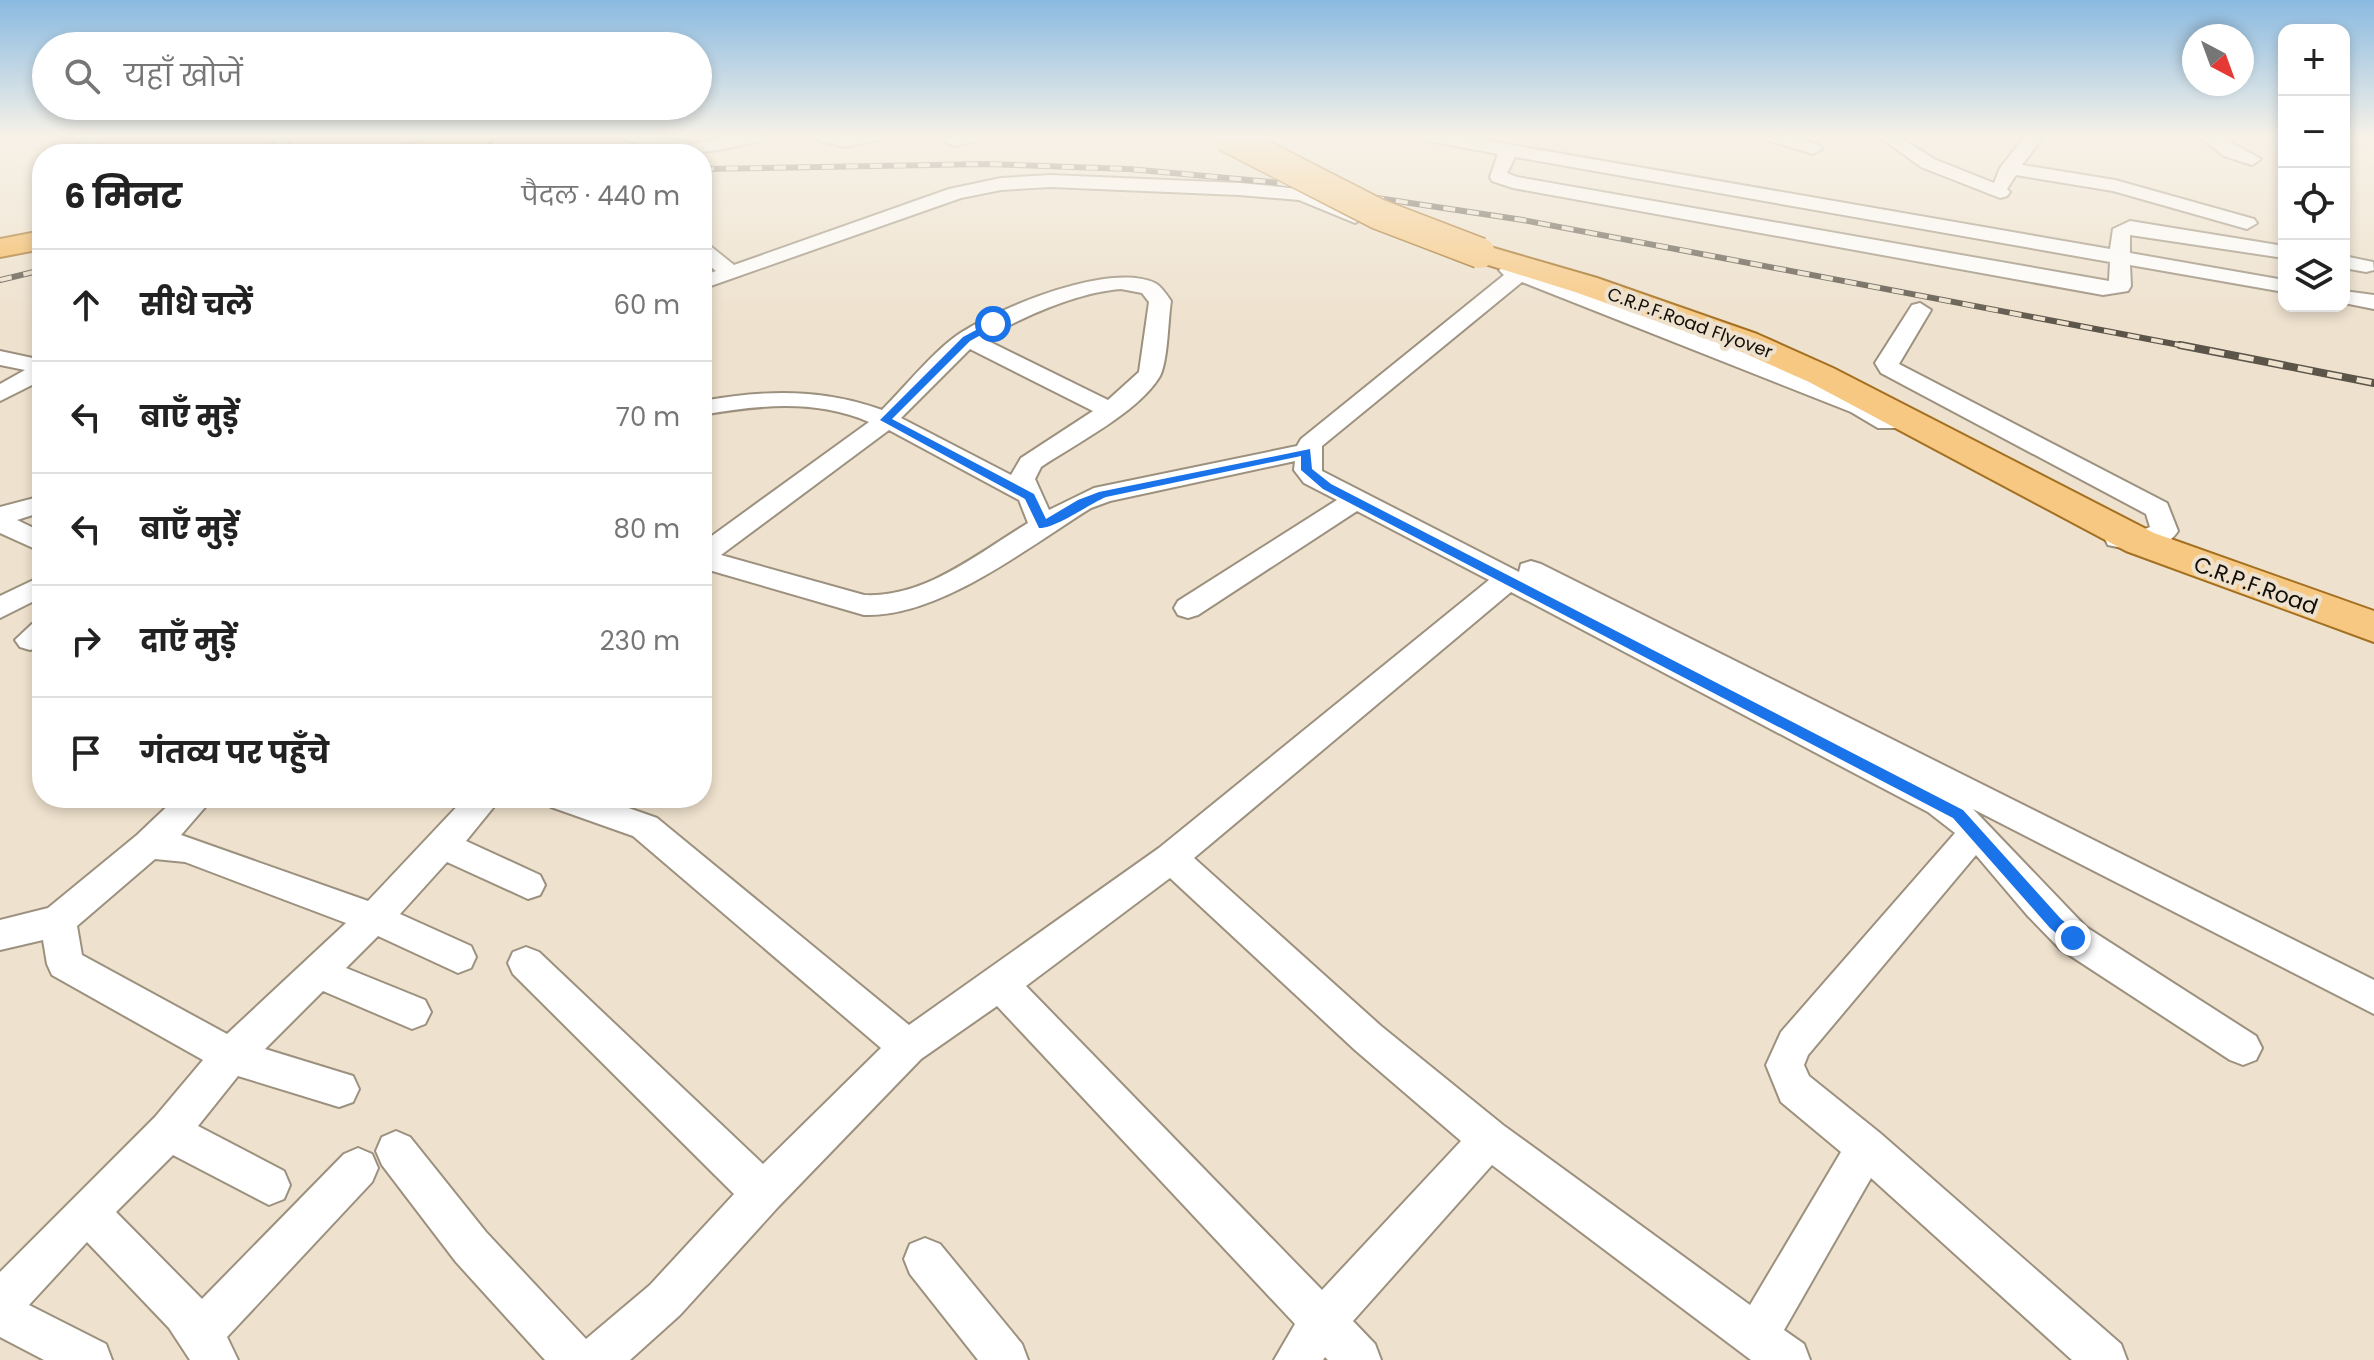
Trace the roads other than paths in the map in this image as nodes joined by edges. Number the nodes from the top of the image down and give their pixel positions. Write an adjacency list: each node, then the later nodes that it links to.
1 (938, 199): 21 (street)
2 (1313, 199): 22 (street)
3 (1350, 199): 37 (main road, C.R.P.F.Road Flyover, bridge)
4 (1381, 199): 37 (main road, C.R.P.F.Road Flyover)
5 (1613, 199): 17 (street)
6 (1896, 199): 10 (street)
7 (1977, 199): 10 (street)
8 (1998, 199): 10 (street)
9 (2163, 199): 11 (street)
10 (1994, 212): 17 (street)
11 (2247, 223)
12 (32, 232): 13 (highway)
13 (0, 239)
14 (32, 242): 15 (highway)
15 (0, 248)
16 (2278, 251): 17 (street)
17 (2121, 256): 24 (street)
18 (712, 257): 21 (street)
19 (2350, 263): 20 (street)
20 (2366, 266)
21 (730, 272): 23 (street)
22 (1520, 273): 36 (street); 43 (street)
23 (712, 279)
24 (2278, 285)
25 (2350, 298): 26 (street)
26 (2374, 302)
27 (1920, 310): 43 (street)
28 (967, 339): 34 (street); 34 (street); 35 (street)
29 (0, 358): 30 (street)
30 (32, 366)
31 (32, 374): 32 (street)
32 (0, 394)
33 (712, 407): 35 (street)
34 (1108, 409): 38 (street)
35 (885, 420): 38 (street); 45 (street)
36 (1307, 451): 39 (street); 42 (street); 68 (street)
37 (1993, 456): 43 (main road, C.R.P.F.Road Flyover)
38 (1030, 496): 42 (street)
39 (1354, 501): 47 (street); 51 (street)
40 (32, 508): 41 (street)
41 (0, 519): 44 (street)
42 (1043, 526): 46 (street)
43 (2152, 536): 49 (main road, C.R.P.F.Road); 52 (main road, C.R.P.F.Road)
44 (32, 537)
45 (712, 550)
46 (712, 561)
47 (1507, 580): 56 (street); 59 (street)
48 (32, 590): 50 (street)
49 (2374, 607)
50 (0, 608)
51 (1188, 608)
52 (2374, 627)
53 (187, 808): 58 (street)
54 (475, 808): 57 (street)
55 (591, 808): 70 (street)
56 (1976, 832): 71 (street); 76 (street)
57 (441, 844): 60 (street); 61 (street)
58 (149, 845): 61 (street); 62 (street)
59 (1171, 858): 67 (street); 75 (street)
60 (528, 885)
61 (374, 918): 64 (street); 66 (street)
62 (58, 921): 63 (street); 72 (street)
63 (0, 935)
64 (458, 957)
65 (526, 963): 80 (street)
66 (316, 972): 69 (street); 72 (street)
67 (1000, 984): 70 (street); 85 (street)
68 (2374, 998)
69 (412, 1012)
70 (908, 1047): 80 (street)
71 (2243, 1048)
72 (231, 1056): 73 (street); 74 (street)
73 (339, 1089)
74 (169, 1131): 79 (street); 81 (street)
75 (1489, 1139): 85 (street); 87 (street)
76 (1866, 1147): 87 (street); 94 (street)
77 (396, 1151): 89 (street)
78 (358, 1168): 86 (street)
79 (269, 1185)
80 (763, 1193): 90 (street)
81 (87, 1212): 83 (street); 86 (street)
82 (925, 1259): 91 (street)
83 (0, 1304)
84 (0, 1313): 88 (street)
85 (1322, 1323): 92 (street); 93 (street)
86 (207, 1347)
87 (1772, 1348)
88 (90, 1360)
89 (575, 1360)
90 (596, 1360)
91 (1006, 1360)
92 (1296, 1360)
93 (1359, 1360)
94 (2105, 1360)

